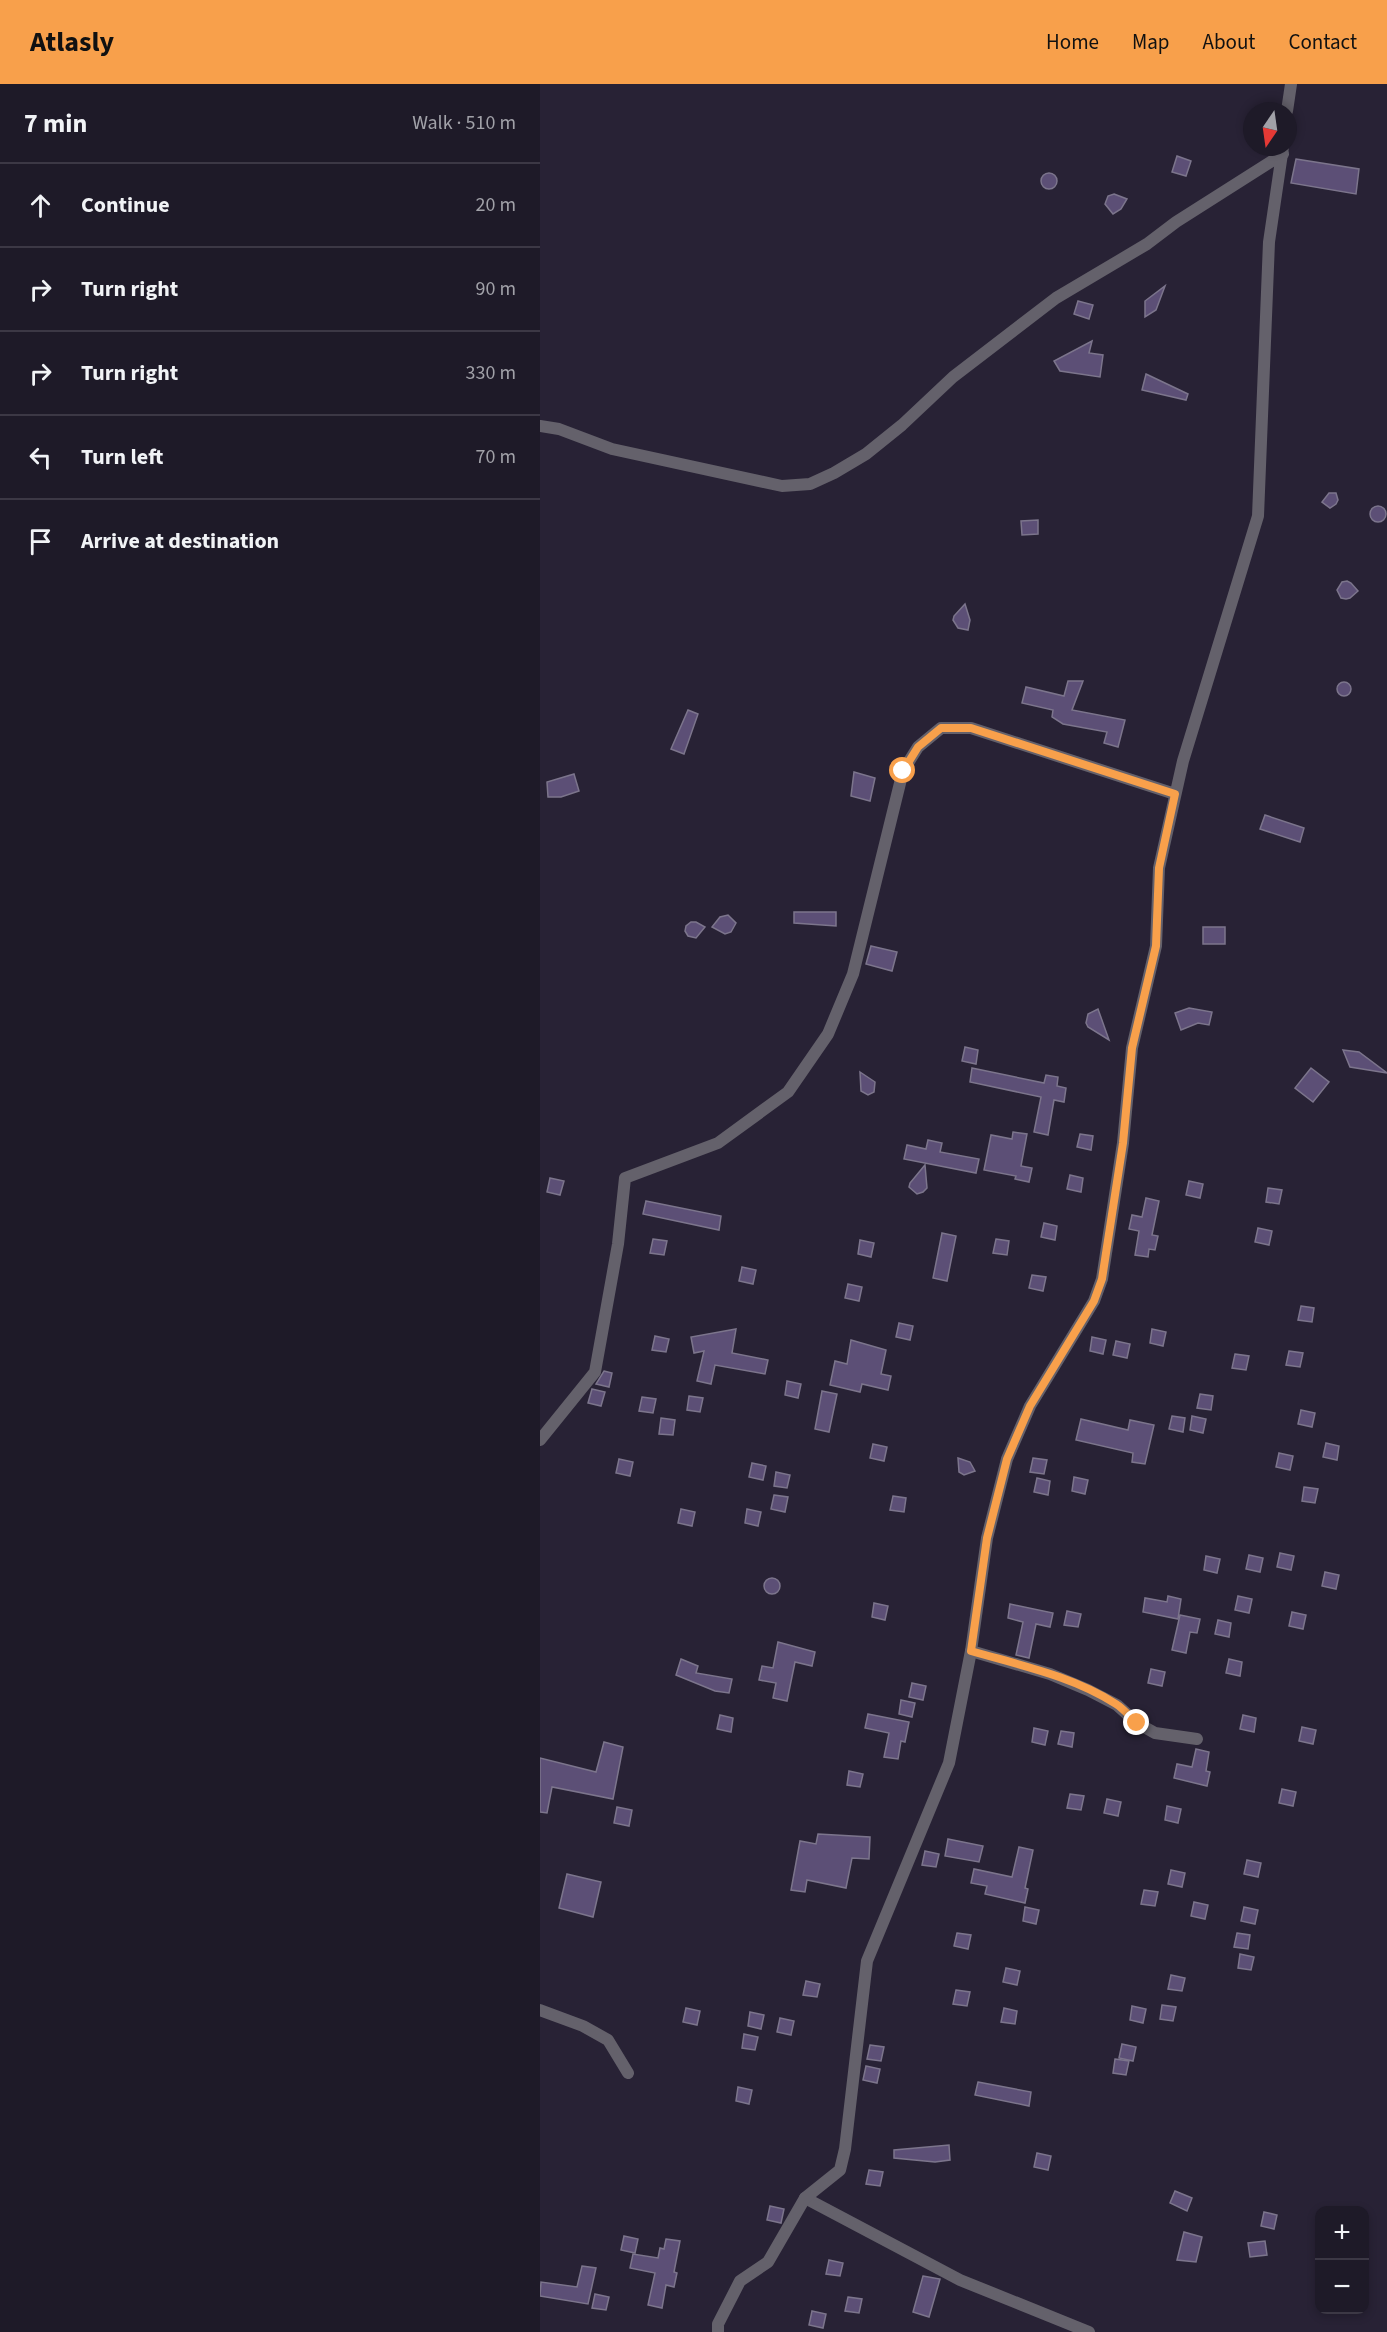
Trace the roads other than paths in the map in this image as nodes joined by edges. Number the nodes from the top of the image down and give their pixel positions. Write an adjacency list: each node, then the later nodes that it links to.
1 (1291, 84): 2 (street)
2 (1288, 102)
3 (1274, 156): 5 (street)
4 (1282, 156): 6 (street)
5 (540, 426)
6 (1175, 794): 7 (street); 8 (street)
7 (540, 1440)
8 (971, 1651): 9 (street); 12 (street)
9 (1197, 1739)
10 (540, 2010): 11 (street)
11 (628, 2073)
12 (805, 2198): 13 (street); 14 (street)
13 (718, 2332)
14 (1089, 2332)

